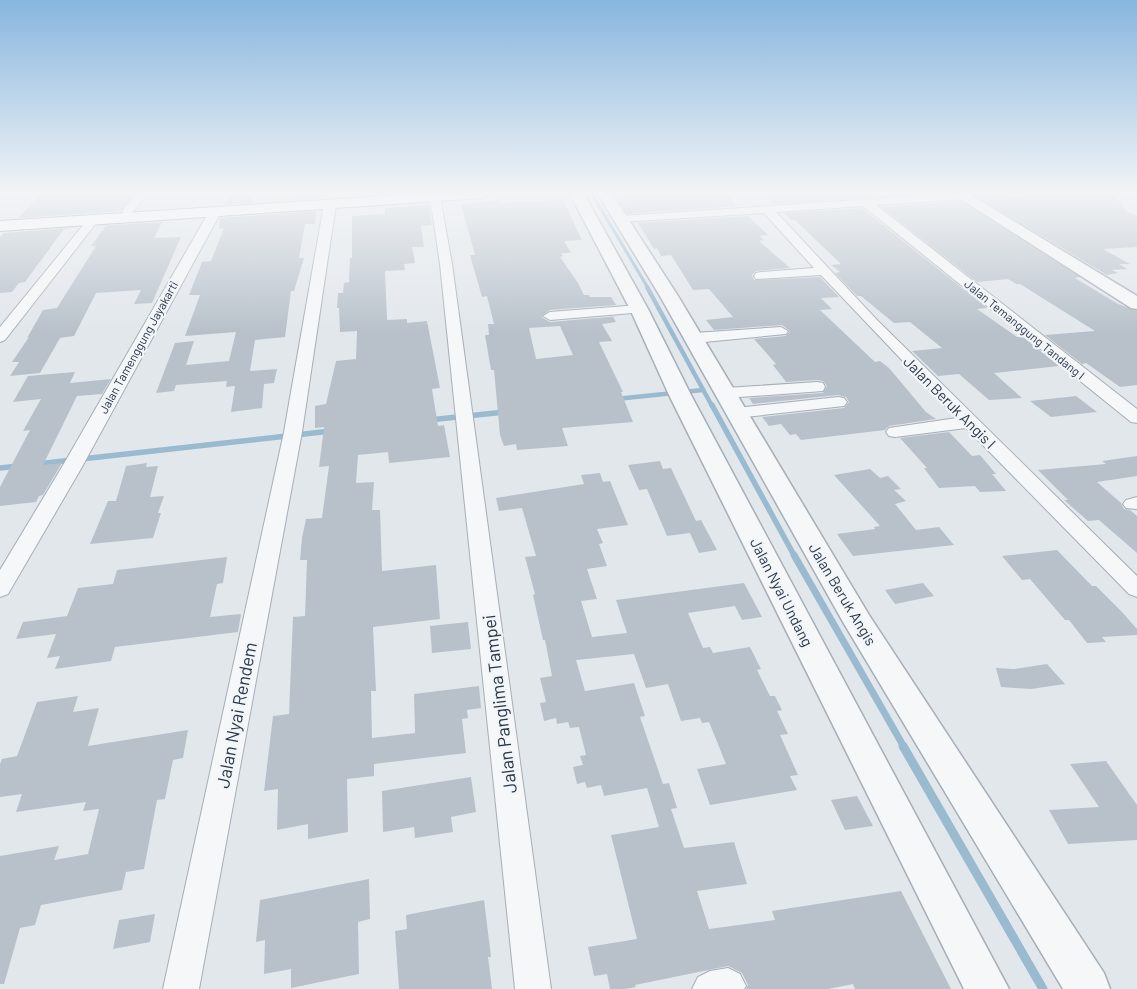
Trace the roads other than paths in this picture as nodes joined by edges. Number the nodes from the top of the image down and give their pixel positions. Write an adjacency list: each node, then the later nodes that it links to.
1 (78, 240): 16 (street)
2 (198, 240): 24 (street, Jalan Tamenggung Jayakarti)
3 (324, 240): 26 (street, Jalan Nyai Rendem)
4 (442, 240): 27 (street, Jalan Panglima Tampei)
5 (602, 240): 13 (street, Jalan Nyai Undang)
6 (634, 240): 17 (street, Jalan Beruk Angis)
7 (796, 240): 10 (street, Jalan Beruk Angis I)
8 (914, 240): 21 (street, Jalan Temanggung Tandang I)
9 (1034, 240): 12 (street)
10 (824, 271): 11 (street); 22 (street, Jalan Beruk Angis I)
11 (761, 276)
12 (1137, 304)
13 (639, 309): 14 (street); 28 (street, Jalan Nyai Undang)
14 (550, 316)
15 (781, 331): 17 (street)
16 (0, 338)
17 (694, 338): 20 (street, Jalan Beruk Angis)
18 (817, 387): 20 (street)
19 (838, 402): 20 (street)
20 (731, 403): 29 (street, Jalan Beruk Angis)
21 (1137, 418)
22 (971, 422): 23 (street); 25 (street, Jalan Beruk Angis I)
23 (895, 432)
24 (0, 589)
25 (1137, 589)
26 (181, 989)
27 (533, 989)
28 (987, 989)
29 (1088, 989)

